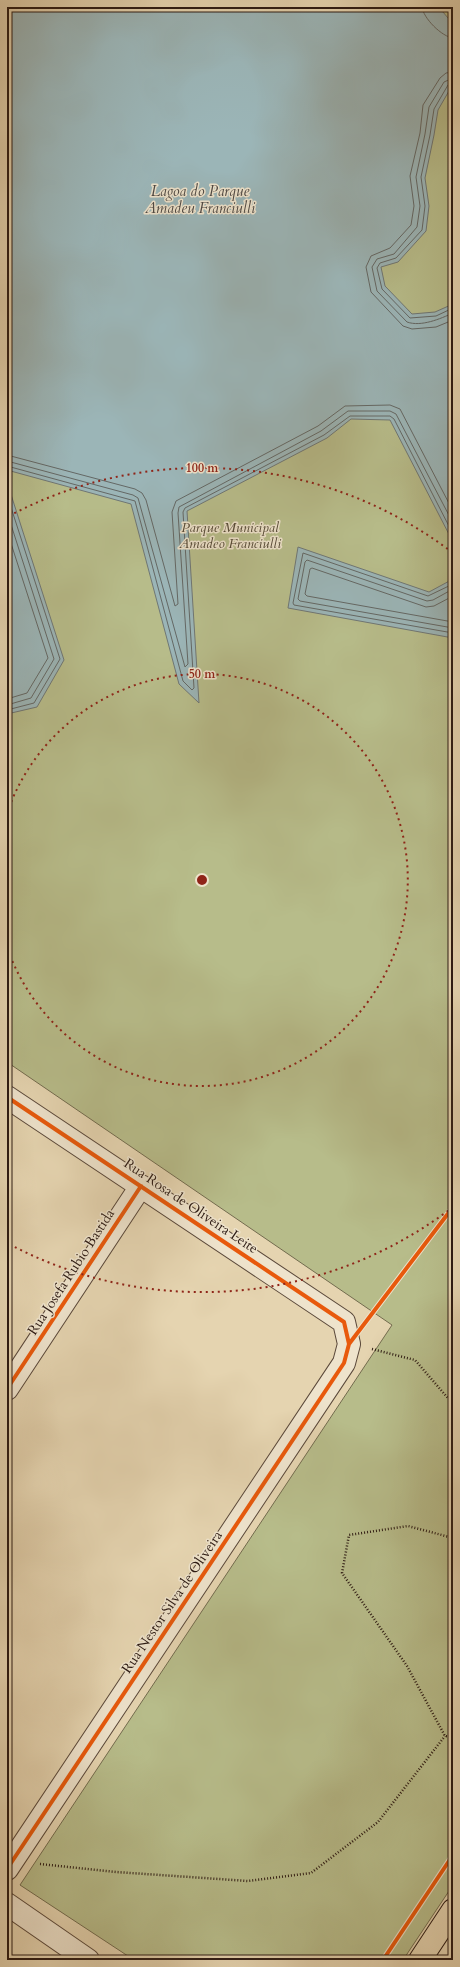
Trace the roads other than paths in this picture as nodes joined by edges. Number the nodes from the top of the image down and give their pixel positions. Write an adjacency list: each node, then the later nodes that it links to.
1 (7, 1097): 2 (street, Rua Rosa de Oliveira Leite)
2 (141, 1186): 3 (street, Rua Rosa de Oliveira Leite); 4 (street, Rua Josefa Rubio Bastida)
3 (349, 1344): 5 (street, Rua Nestor Silva de Oliveira)
4 (7, 1389)
5 (10, 1865)
6 (7, 1904): 8 (street)
7 (453, 1910): 9 (main road)
8 (88, 1960)
9 (420, 1960)

